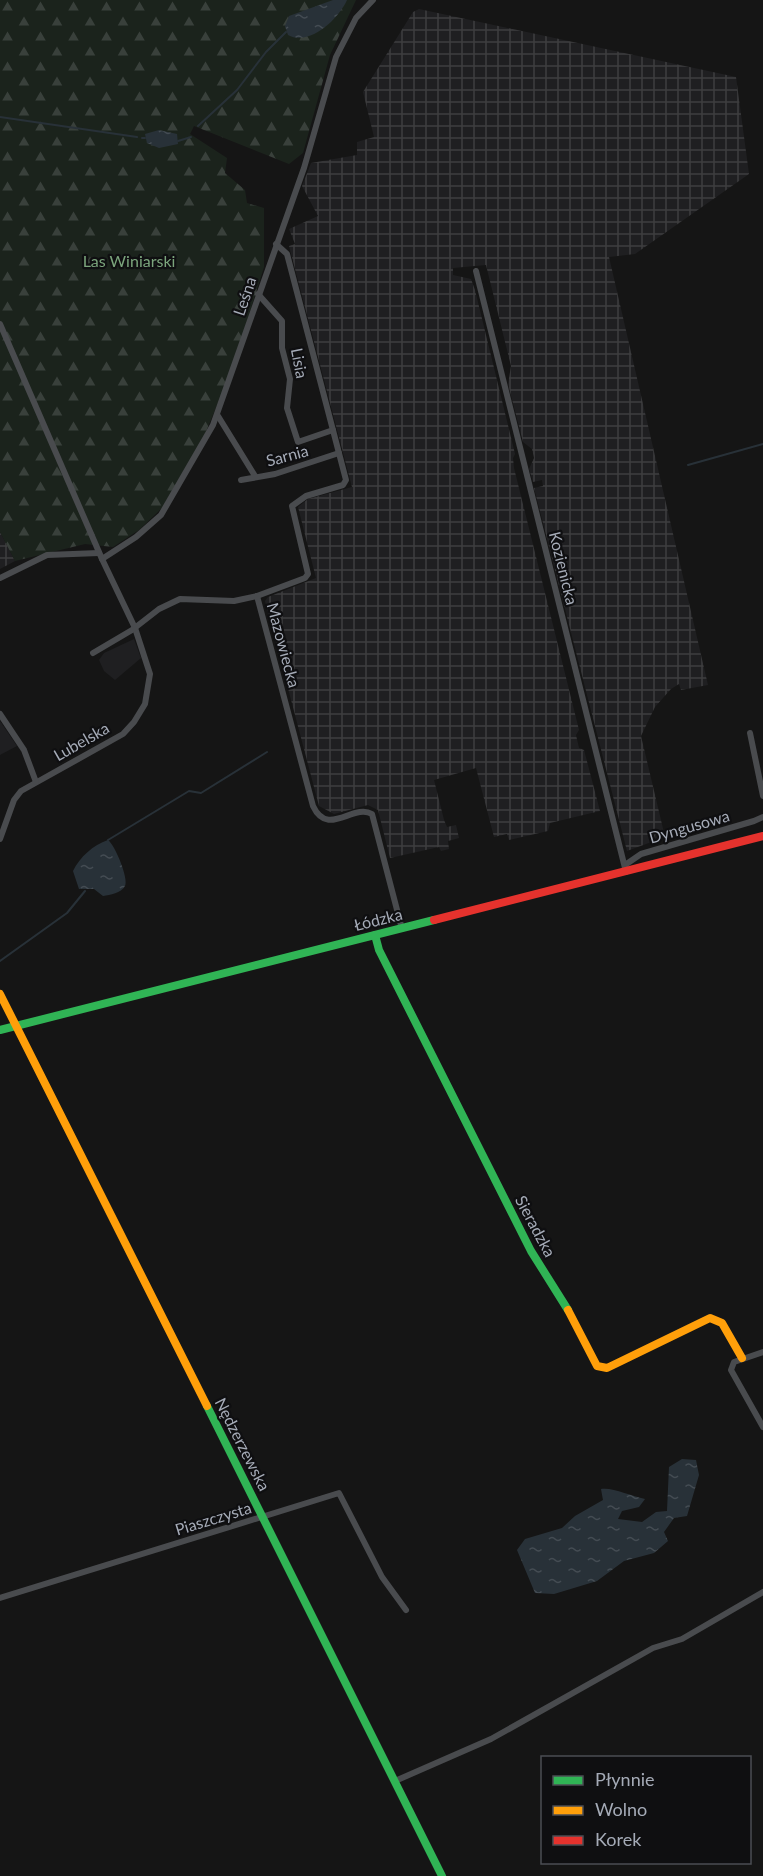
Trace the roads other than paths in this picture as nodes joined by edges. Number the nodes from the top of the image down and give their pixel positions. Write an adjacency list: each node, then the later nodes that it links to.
1 (373, 0): 2 (street, Leśna)
2 (276, 244): 4 (street, Leśna); 7 (street, Mazowiecka)
3 (476, 271): 23 (street, Kozienicka)
4 (258, 294): 6 (street, Leśna); 7 (street, Lisia)
5 (0, 324): 11 (street, Lubelska)
6 (218, 416): 9 (street); 11 (street, Leśna)
7 (333, 430): 8 (street, Mazowiecka)
8 (339, 453): 9 (street, Sarnia); 13 (street, Mazowiecka)
9 (255, 476): 10 (street, Sarnia)
10 (241, 480)
11 (100, 556): 12 (street); 14 (street, Lubelska)
12 (0, 578)
13 (257, 596): 14 (street); 24 (street, Mazowiecka)
14 (135, 628): 15 (street); 18 (street, Lubelska)
15 (93, 653)
16 (0, 714): 18 (street)
17 (750, 733): 19 (street)
18 (36, 782): 22 (street, Lubelska)
19 (763, 796)
20 (763, 816): 23 (street, Dyngusowa)
21 (763, 836): 23 (street, Łódzka)
22 (0, 839)
23 (625, 869): 24 (street, Łódzka)
24 (402, 929): 25 (street, Łódzka)
25 (375, 935): 27 (street, Łódzka); 30 (street, Sieradzka)
26 (0, 994): 27 (street)
27 (16, 1026): 28 (street, Łódzka); 32 (street, Nędzerzewska)
28 (0, 1030)
29 (763, 1352): 30 (street)
30 (742, 1358): 31 (street)
31 (763, 1427)
32 (262, 1517): 34 (street, Piaszczysta); 35 (street, Piaszczysta); 36 (street, Nędzerzewska)
33 (763, 1592): 36 (street)
34 (0, 1598)
35 (406, 1610)
36 (395, 1781): 37 (street, Nędzerzewska)
37 (442, 1876)

